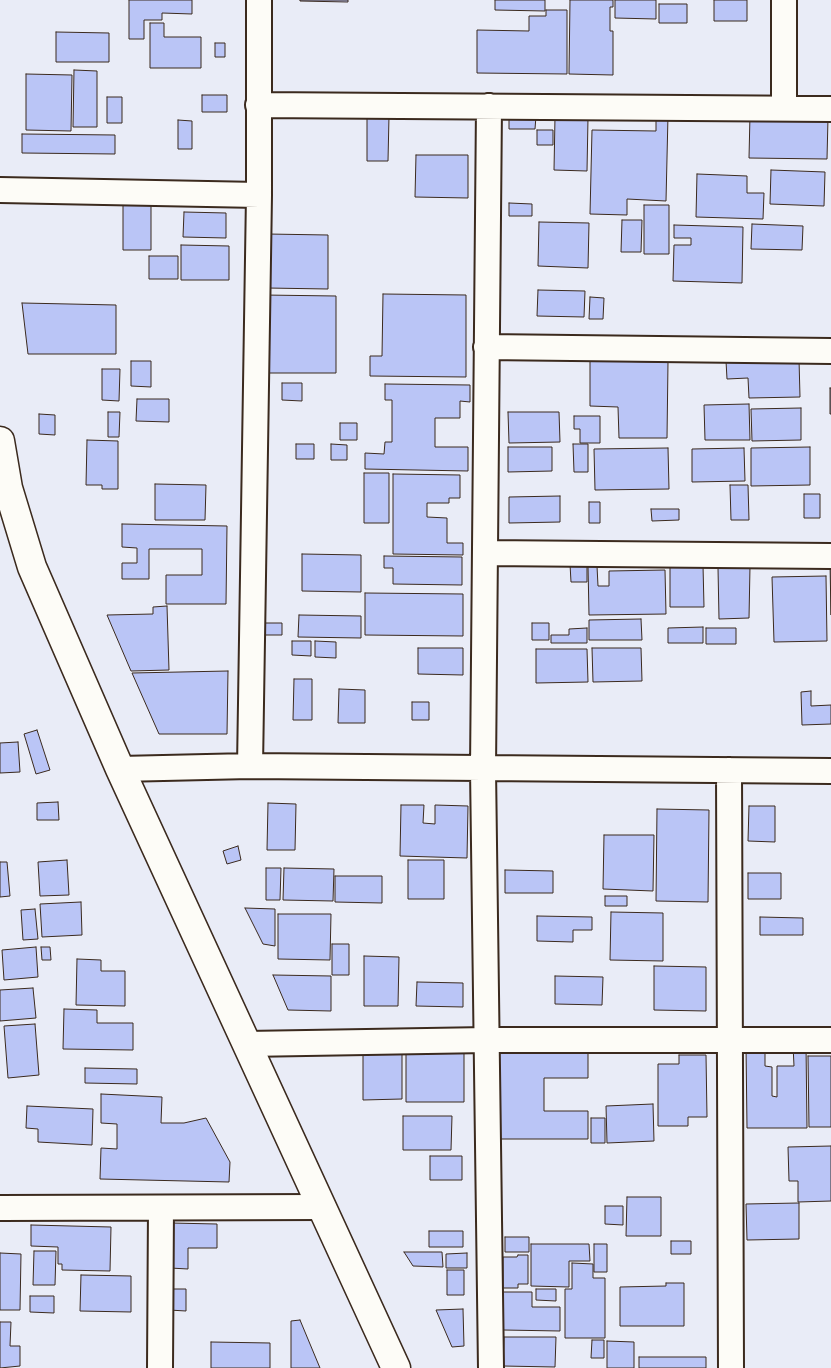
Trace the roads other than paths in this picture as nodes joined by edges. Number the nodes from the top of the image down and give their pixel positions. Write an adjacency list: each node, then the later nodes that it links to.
1 (260, 0): 3 (street)
2 (784, 0): 5 (street)
3 (258, 105): 4 (street); 8 (street)
4 (490, 106): 5 (street); 9 (street)
5 (784, 107): 6 (street)
6 (831, 109)
7 (0, 190): 8 (street)
8 (259, 195): 14 (street)
9 (486, 347): 10 (street); 12 (street)
10 (831, 351)
11 (0, 441): 15 (main road)
12 (486, 553): 13 (street); 16 (street)
13 (831, 556)
14 (250, 766): 15 (street); 16 (street)
15 (120, 768): 22 (main road)
16 (483, 769): 17 (street); 20 (street)
17 (729, 770): 18 (street); 19 (street)
18 (831, 771)
19 (731, 1038): 20 (street); 21 (street); 29 (street)
20 (487, 1040): 22 (street); 28 (street)
21 (831, 1040)
22 (246, 1044): 23 (main road)
23 (321, 1207): 25 (street); 27 (main road)
24 (0, 1208): 25 (street)
25 (161, 1208): 26 (street)
26 (160, 1368)
27 (396, 1368)
28 (491, 1368)
29 (731, 1368)

